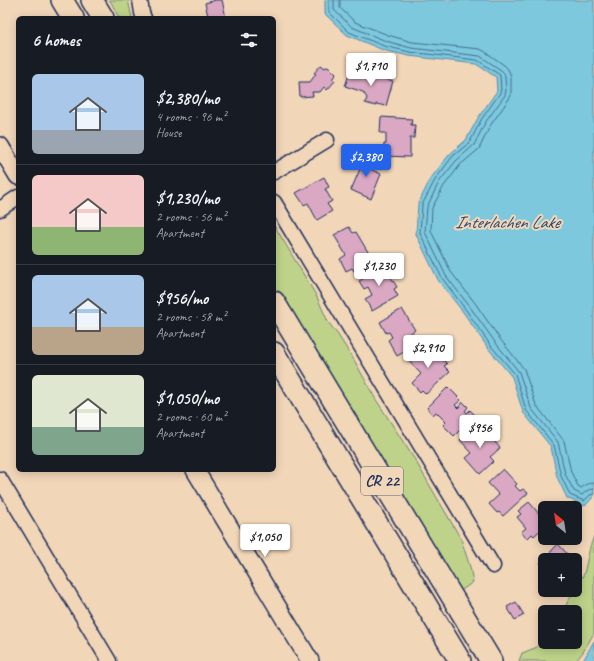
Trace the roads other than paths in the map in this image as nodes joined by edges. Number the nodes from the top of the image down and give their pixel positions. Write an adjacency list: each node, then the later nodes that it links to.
1 (62, 0): 4 (main road)
2 (92, 0): 5 (main road)
3 (140, 0): 6 (street)
4 (72, 16)
5 (102, 16)
6 (143, 16)
7 (327, 140): 9 (street)
8 (0, 146): 10 (street)
9 (276, 171)
10 (16, 173)
11 (16, 198): 13 (street)
12 (276, 205): 18 (street)
13 (0, 209)
14 (276, 305): 22 (main road, CR 22)
15 (276, 356): 21 (main road, CR 22)
16 (196, 472): 20 (street)
17 (0, 479): 19 (street)
18 (493, 566)
19 (109, 661)
20 (310, 661)
21 (460, 661)
22 (491, 661)

